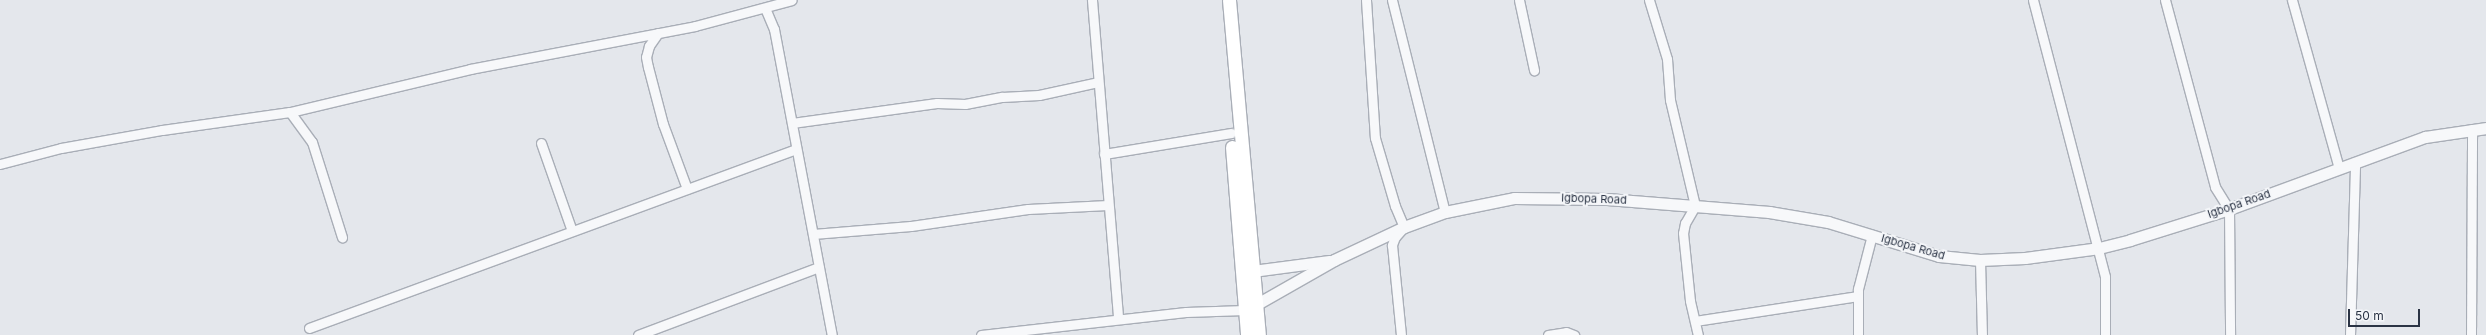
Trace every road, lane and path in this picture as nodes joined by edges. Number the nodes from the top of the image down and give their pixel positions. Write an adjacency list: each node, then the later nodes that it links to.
1 (792, 0): 12 (street)
2 (1092, 0): 15 (street)
3 (1220, 0): 20 (main road)
4 (1229, 0): 41 (main road)
5 (1366, 0): 32 (street)
6 (1392, 0): 31 (street)
7 (1519, 0): 14 (street)
8 (1649, 0): 29 (street)
9 (2033, 0): 37 (street)
10 (2165, 0): 30 (street)
11 (2292, 0): 26 (street)
12 (765, 8): 13 (street); 17 (street)
13 (658, 33): 16 (street); 27 (street)
14 (1534, 70)
15 (1098, 82): 17 (street); 23 (street)
16 (290, 112): 25 (street); 36 (street)
17 (792, 123): 22 (street)
18 (2486, 128): 19 (street, Igbopa Road)
19 (2472, 129): 24 (street, Igbopa Road); 61 (street)
20 (1231, 134): 23 (street); 41 (main road)
21 (541, 143): 33 (street)
22 (796, 149): 27 (street); 34 (street)
23 (1104, 154): 28 (street)
24 (2356, 162): 26 (street, Igbopa Road); 60 (street)
25 (0, 164)
26 (2339, 168): 30 (street, Igbopa Road)
27 (687, 189): 33 (street)
28 (1108, 205): 34 (street); 44 (street)
29 (1695, 206): 31 (street, Igbopa Road); 35 (street, Igbopa Road); 45 (street)
30 (2229, 209): 37 (street, Igbopa Road); 59 (street)
31 (1446, 212): 32 (street, Igbopa Road)
32 (1404, 227): 38 (street, Igbopa Road); 52 (street)
33 (572, 232): 46 (street)
34 (813, 234): 40 (street)
35 (1872, 235): 39 (street, Igbopa Road); 42 (street)
36 (342, 237)
37 (2099, 248): 39 (street, Igbopa Road); 58 (street)
38 (1334, 260): 41 (street); 43 (street)
39 (1980, 260): 57 (street)
40 (819, 267): 47 (street); 48 (street)
41 (1247, 272): 43 (main road)
42 (1858, 296): 45 (street); 56 (street)
43 (1251, 308): 44 (street); 50 (main road); 51 (main road)
44 (1118, 319): 49 (street)
45 (1695, 321): 55 (street)
46 (309, 328)
47 (638, 335)
48 (832, 335)
49 (981, 335)
50 (1247, 335)
51 (1259, 335)
52 (1400, 335)
53 (1548, 335): 54 (street)
54 (1574, 335)
55 (1698, 335)
56 (1858, 335)
57 (1982, 335)
58 (2105, 335)
59 (2230, 335)
60 (2350, 335)
61 (2471, 335)

